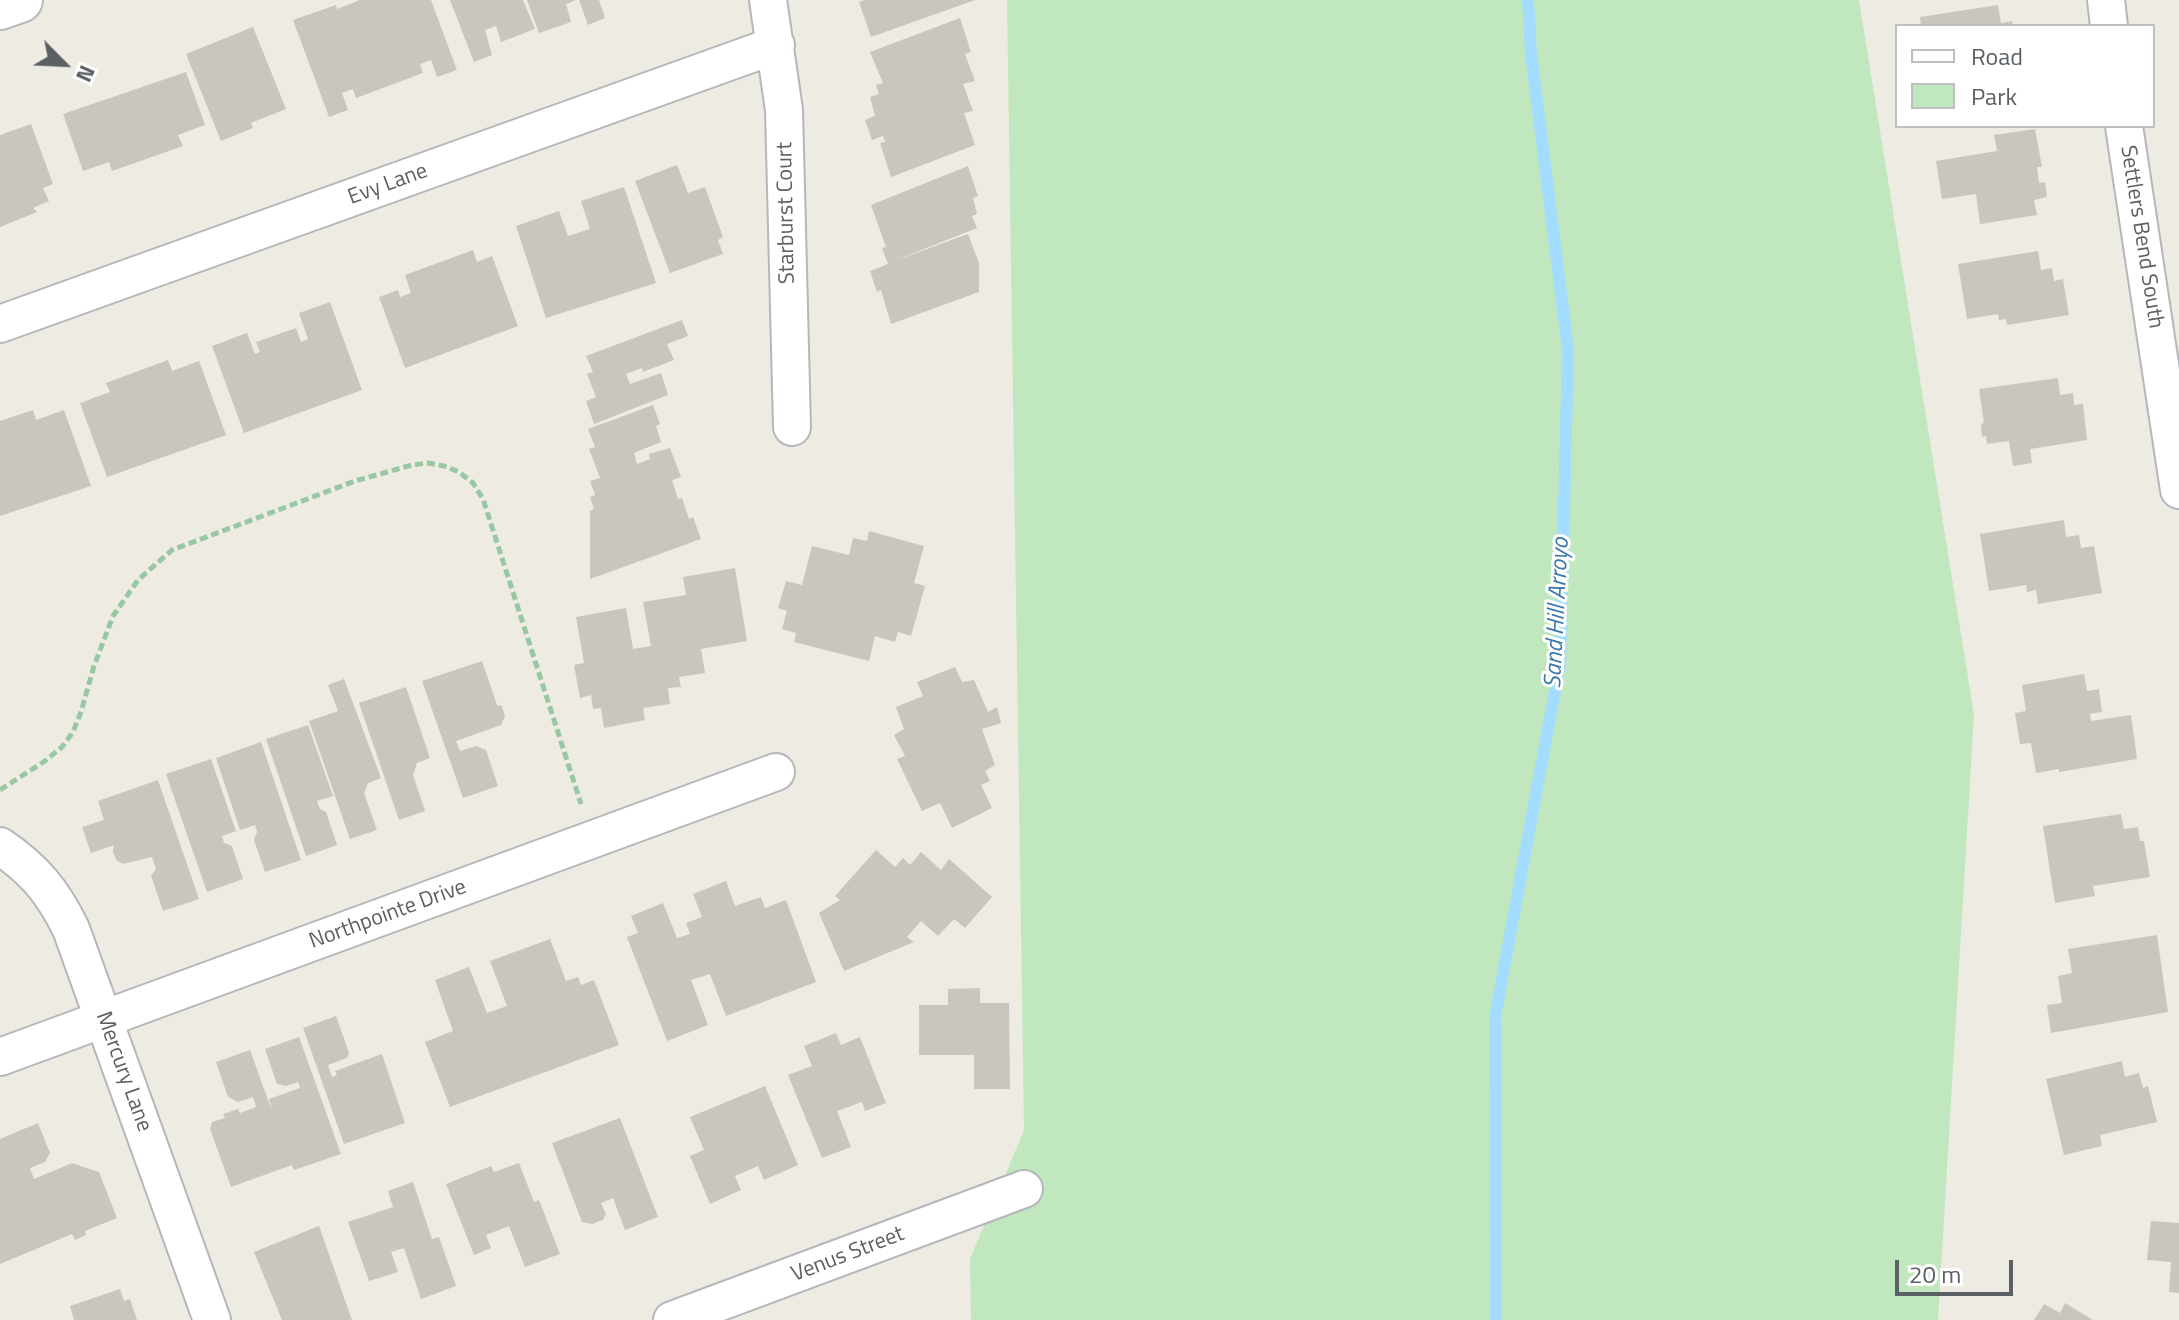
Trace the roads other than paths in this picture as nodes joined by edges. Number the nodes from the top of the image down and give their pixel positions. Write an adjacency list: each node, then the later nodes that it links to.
1 (20, 0): 4 (main road)
2 (768, 0): 6 (street, Starburst Court)
3 (2106, 0): 5 (street)
4 (0, 7)
5 (2109, 24)
6 (776, 45): 8 (street, Evy Lane); 9 (street, Starburst Court)
7 (2124, 128): 10 (street, Settlers Bend South)
8 (0, 324)
9 (792, 427)
10 (2179, 490)
11 (776, 772): 13 (street, Northpointe Drive)
12 (0, 846): 13 (street, Mercury Lane)
13 (104, 1019): 14 (street, Northpointe Drive); 17 (street, Mercury Lane)
14 (0, 1057)
15 (1024, 1189): 16 (street, Venus Street)
16 (708, 1314): 18 (street, Venus Street)
17 (212, 1320)
18 (672, 1320)

